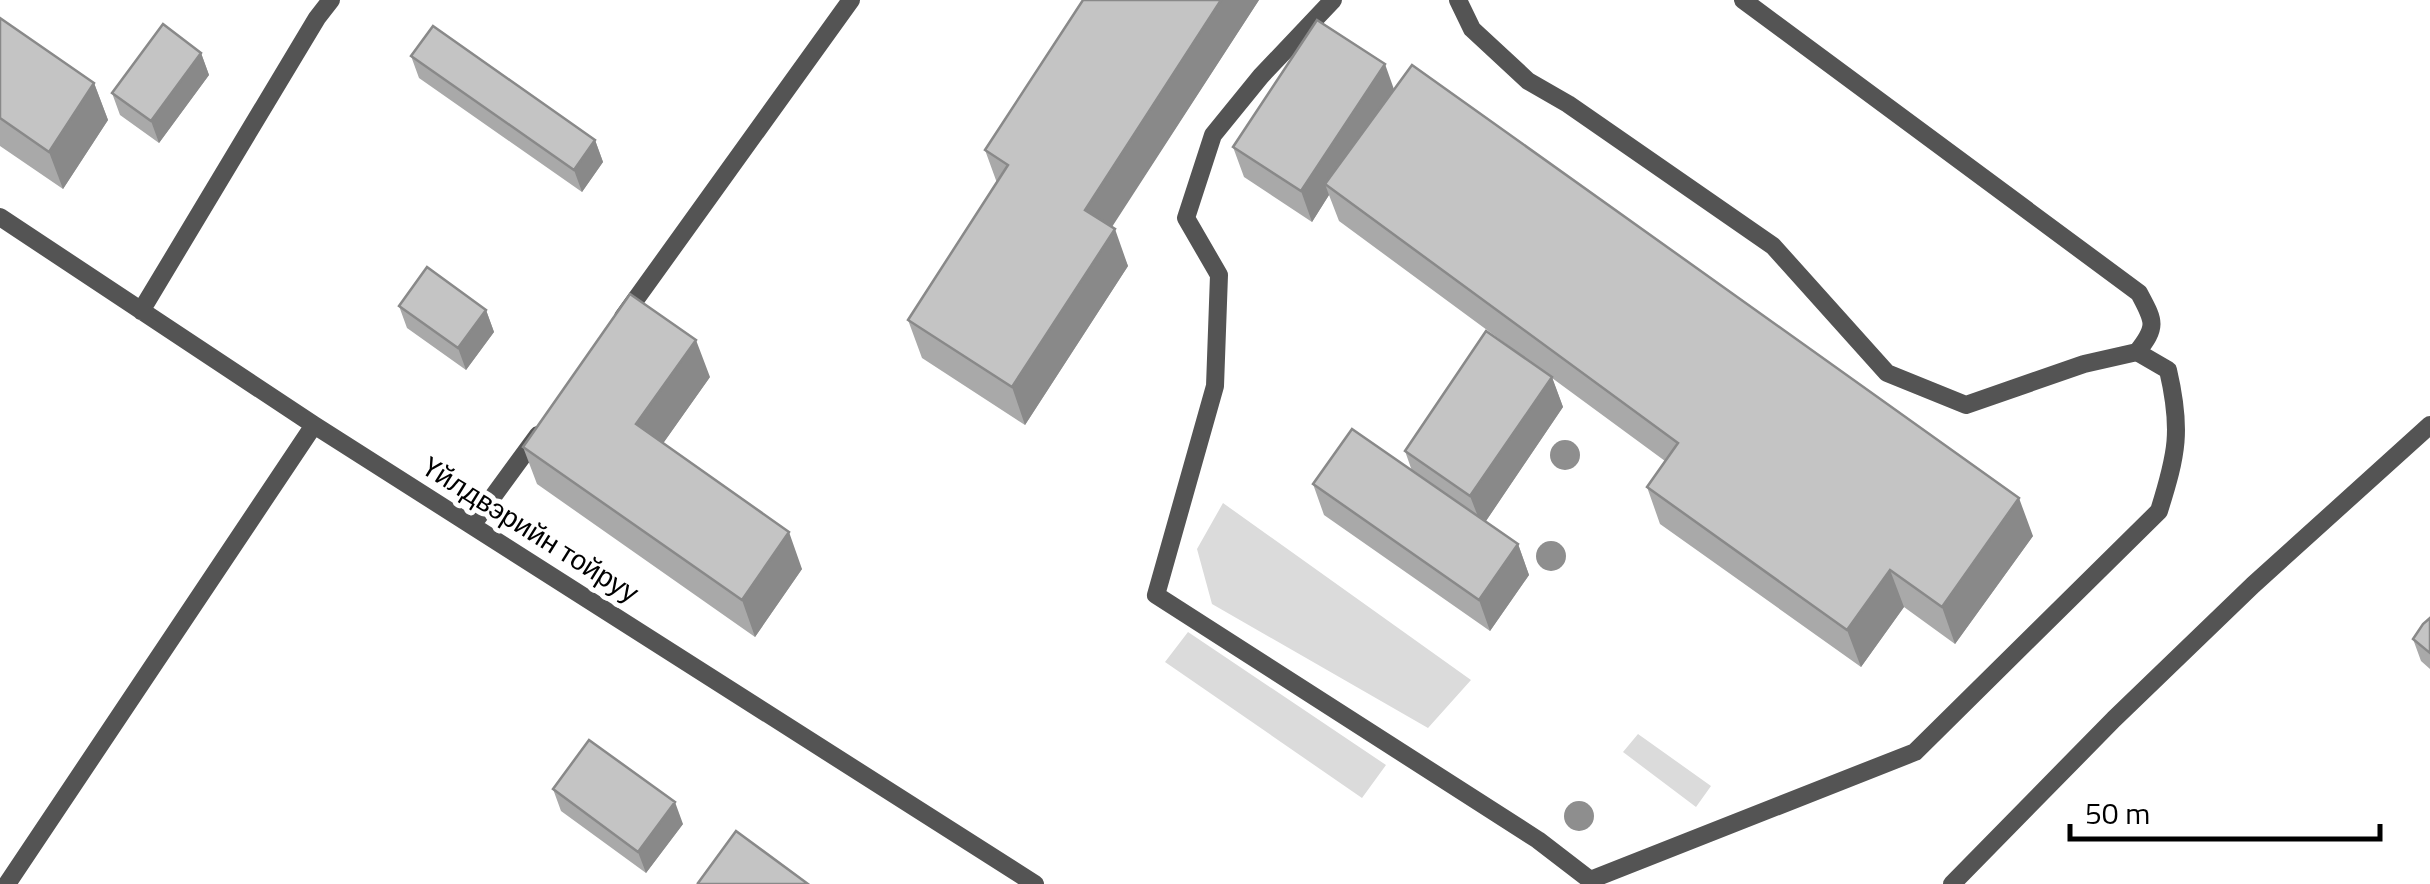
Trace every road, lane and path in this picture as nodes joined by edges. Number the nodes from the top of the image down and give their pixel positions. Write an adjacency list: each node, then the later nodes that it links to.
1 (332, 0): 7 (lane)
2 (851, 0): 8 (lane)
3 (1333, 0): 14 (lane)
4 (1458, 0): 9 (lane)
5 (1743, 0): 9 (lane)
6 (0, 217): 7 (lane, Үйлдвэрийн тойруу)
7 (141, 311): 12 (lane, Үйлдвэрийн тойруу)
8 (608, 339)
9 (2137, 352): 14 (lane)
10 (552, 416): 13 (lane)
11 (2430, 424): 17 (lane)
12 (314, 425): 13 (lane, Үйлдвэрийн тойруу); 15 (lane)
13 (473, 524): 16 (lane, Үйлдвэрийн тойруу)
14 (1590, 882)
15 (7, 884)
16 (1035, 884)
17 (1952, 884)

